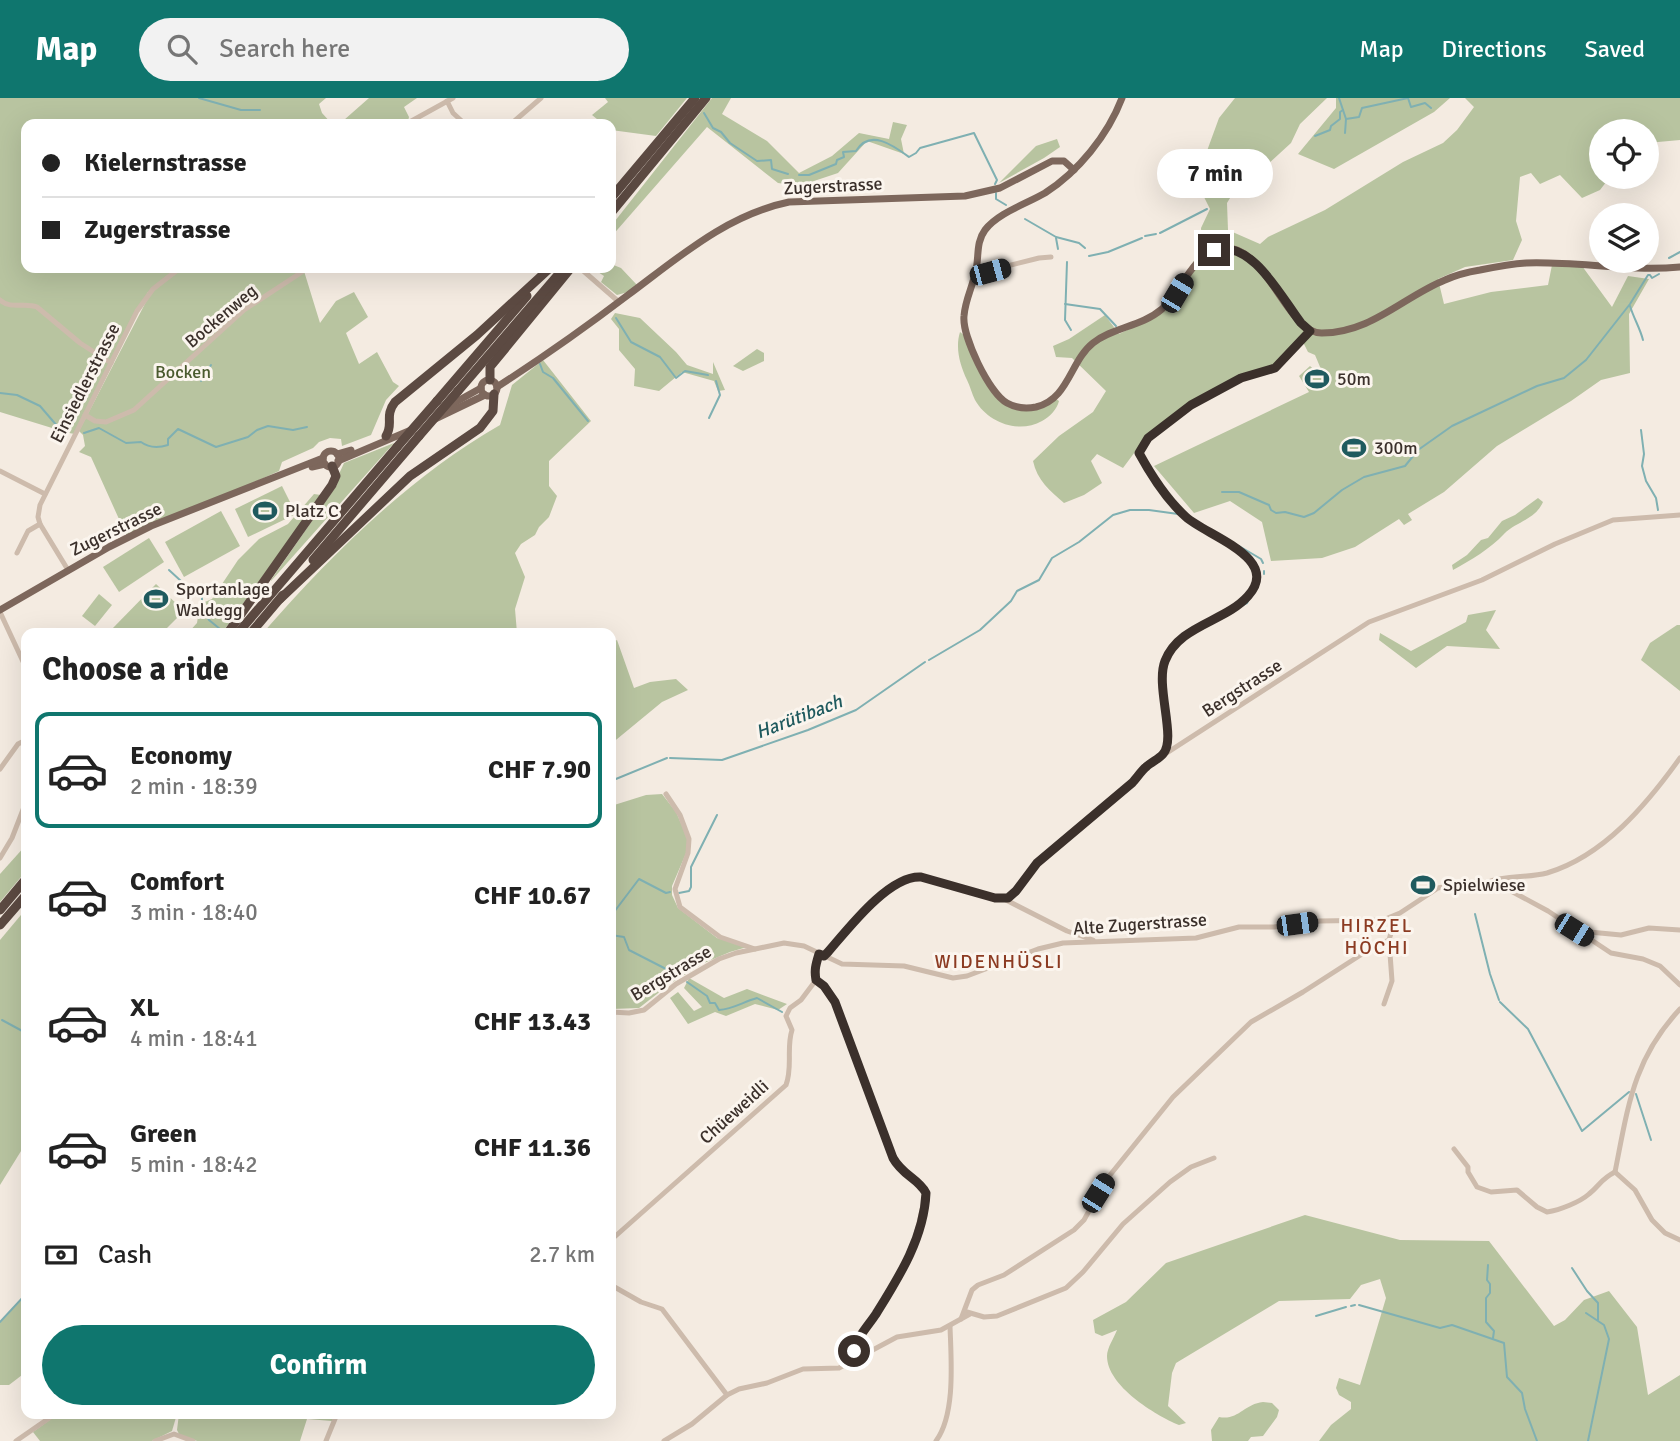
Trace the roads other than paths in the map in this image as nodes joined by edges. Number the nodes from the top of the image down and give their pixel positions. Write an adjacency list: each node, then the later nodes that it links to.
1 (541, 98): 8 (street)
2 (695, 98): 10 (highway)
3 (706, 98): 11 (highway)
4 (1122, 98): 9 (main road)
5 (450, 99): 6 (street); 7 (street)
6 (415, 119)
7 (460, 119)
8 (518, 119)
9 (1073, 170): 21 (main road); 23 (main road, Zugerstrasse)
10 (616, 199)
11 (616, 200)
12 (1051, 257): 21 (street)
13 (1680, 267): 24 (main road)
14 (173, 273): 25 (street, Einsiedlerstrasse)
15 (300, 273): 27 (street, Bockenweg)
16 (545, 273): 28 (highway)
17 (546, 273): 39 (highway, bridge)
18 (560, 273): 36 (highway, bridge)
19 (566, 273): 26 (highway)
20 (586, 273): 23 (street)
21 (975, 274): 24 (main road)
22 (0, 300): 25 (street)
23 (619, 302): 26 (main road, Zugerstrasse)
24 (1310, 331): 42 (street)
25 (111, 363): 27 (street, Einsiedlerstrasse)
26 (490, 388): 28 (main road, Zugerstrasse); 29 (main road, Zugerstrasse); 36 (highway)
27 (85, 415): 31 (street, Einsiedlerstrasse)
28 (386, 436): 29 (main road, Zugerstrasse)
29 (331, 461): 35 (main road, Zugerstrasse); 38 (highway)
30 (0, 471): 31 (street)
31 (46, 494): 33 (street, Einsiedlerstrasse)
32 (1680, 515): 44 (street, Bergstrasse)
33 (40, 524): 34 (street, Einsiedlerstrasse); 35 (street)
34 (18, 553)
35 (68, 570): 37 (main road, Zugerstrasse)
36 (280, 599): 40 (highway)
37 (0, 611): 41 (street)
38 (231, 628)
39 (242, 628)
40 (255, 628)
41 (21, 657)
42 (1168, 739): 44 (street); 45 (street)
43 (21, 742): 47 (street)
44 (1177, 746): 45 (street, Bergstrasse)
45 (1164, 754): 53 (street, Bergstrasse)
46 (1680, 758): 51 (street)
47 (0, 769)
48 (666, 794): 62 (street)
49 (21, 815): 50 (street)
50 (0, 858)
51 (1489, 882): 56 (street, Alte Zugerstrasse); 58 (street, Alte Zugerstrasse)
52 (21, 885): 55 (highway)
53 (1004, 899): 61 (street); 63 (street)
54 (21, 901): 57 (highway)
55 (0, 910)
56 (1390, 918): 60 (street); 61 (street, Alte Zugerstrasse)
57 (0, 925)
58 (1574, 930): 59 (street); 64 (street, Alte Zugerstrasse)
59 (1680, 930)
60 (1389, 940): 68 (street); 77 (street)
61 (1096, 942): 63 (street, Alte Zugerstrasse)
62 (755, 948): 63 (street, Bergstrasse); 70 (street, Bergstrasse)
63 (821, 955): 65 (street)
64 (1674, 978): 66 (street, Alte Zugerstrasse); 67 (street)
65 (816, 980): 74 (street, Chüeweidli); 79 (street)
66 (1680, 985)
67 (1680, 992)
68 (1384, 1004)
69 (1680, 1009): 73 (street)
70 (616, 1012)
71 (1454, 1149): 73 (street)
72 (1214, 1158): 77 (street)
73 (1615, 1172): 75 (street)
74 (616, 1236)
75 (1680, 1240)
76 (616, 1288): 80 (street)
77 (967, 1312): 78 (street)
78 (950, 1326): 79 (street); 89 (street)
79 (856, 1360): 80 (street)
80 (727, 1395): 88 (street)
81 (48, 1419): 84 (street)
82 (335, 1419): 87 (street)
83 (180, 1438): 85 (street); 86 (street)
84 (16, 1441)
85 (155, 1441)
86 (193, 1441)
87 (326, 1441)
88 (664, 1441)
89 (936, 1441)

